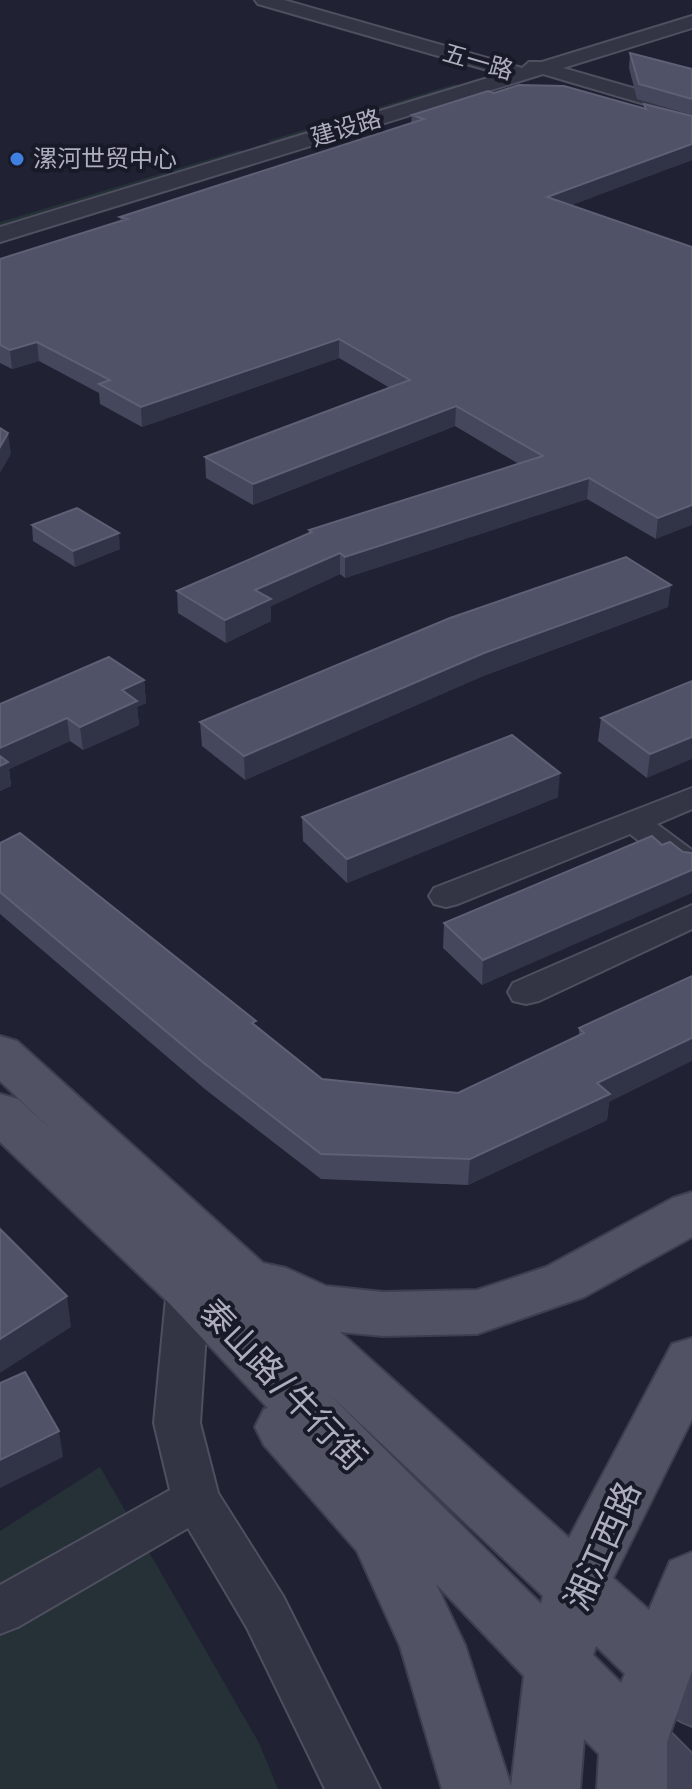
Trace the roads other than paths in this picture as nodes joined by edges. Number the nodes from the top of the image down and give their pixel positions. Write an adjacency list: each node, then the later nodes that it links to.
1 (264, 0): 5 (street, 五一路)
2 (303, 0): 5 (street, 五一路)
3 (692, 9): 5 (street, 建设路)
4 (692, 22): 5 (street, 建设路)
5 (518, 67): 6 (street, 五一路); 7 (street, 五一路); 8 (street, 建设路); 9 (street, 建设路)
6 (692, 112)
7 (692, 125)
8 (243, 143): 9 (street); 10 (street, 建设路)
9 (270, 152): 11 (street, 建设路)
10 (0, 216)
11 (0, 235)
12 (692, 798): 13 (street)
13 (634, 822): 14 (street); 15 (street)
14 (692, 866)
15 (446, 896)
16 (692, 916): 17 (street)
17 (526, 992)
18 (0, 1053): 21 (main road, 泰山路/牛行街)
19 (0, 1112): 21 (main road, 泰山路/牛行街)
20 (692, 1212): 21 (main road)
21 (210, 1277): 23 (street); 25 (main road, 泰山路/牛行街); 27 (main road, 泰山路/牛行街); 31 (main road)
22 (692, 1361): 25 (main road, 湘江西路)
23 (196, 1499): 26 (street); 30 (street)
24 (692, 1581): 28 (main road)
25 (578, 1584): 27 (main road, 湘江西路); 28 (main road, 泰山路/牛行街)
26 (0, 1611)
27 (558, 1666): 29 (main road, 泰山路/牛行街); 32 (main road, 湘江西路)
28 (676, 1679): 29 (main road)
29 (633, 1766): 33 (main road)
30 (353, 1789)
31 (477, 1789)
32 (545, 1789)
33 (678, 1789)

